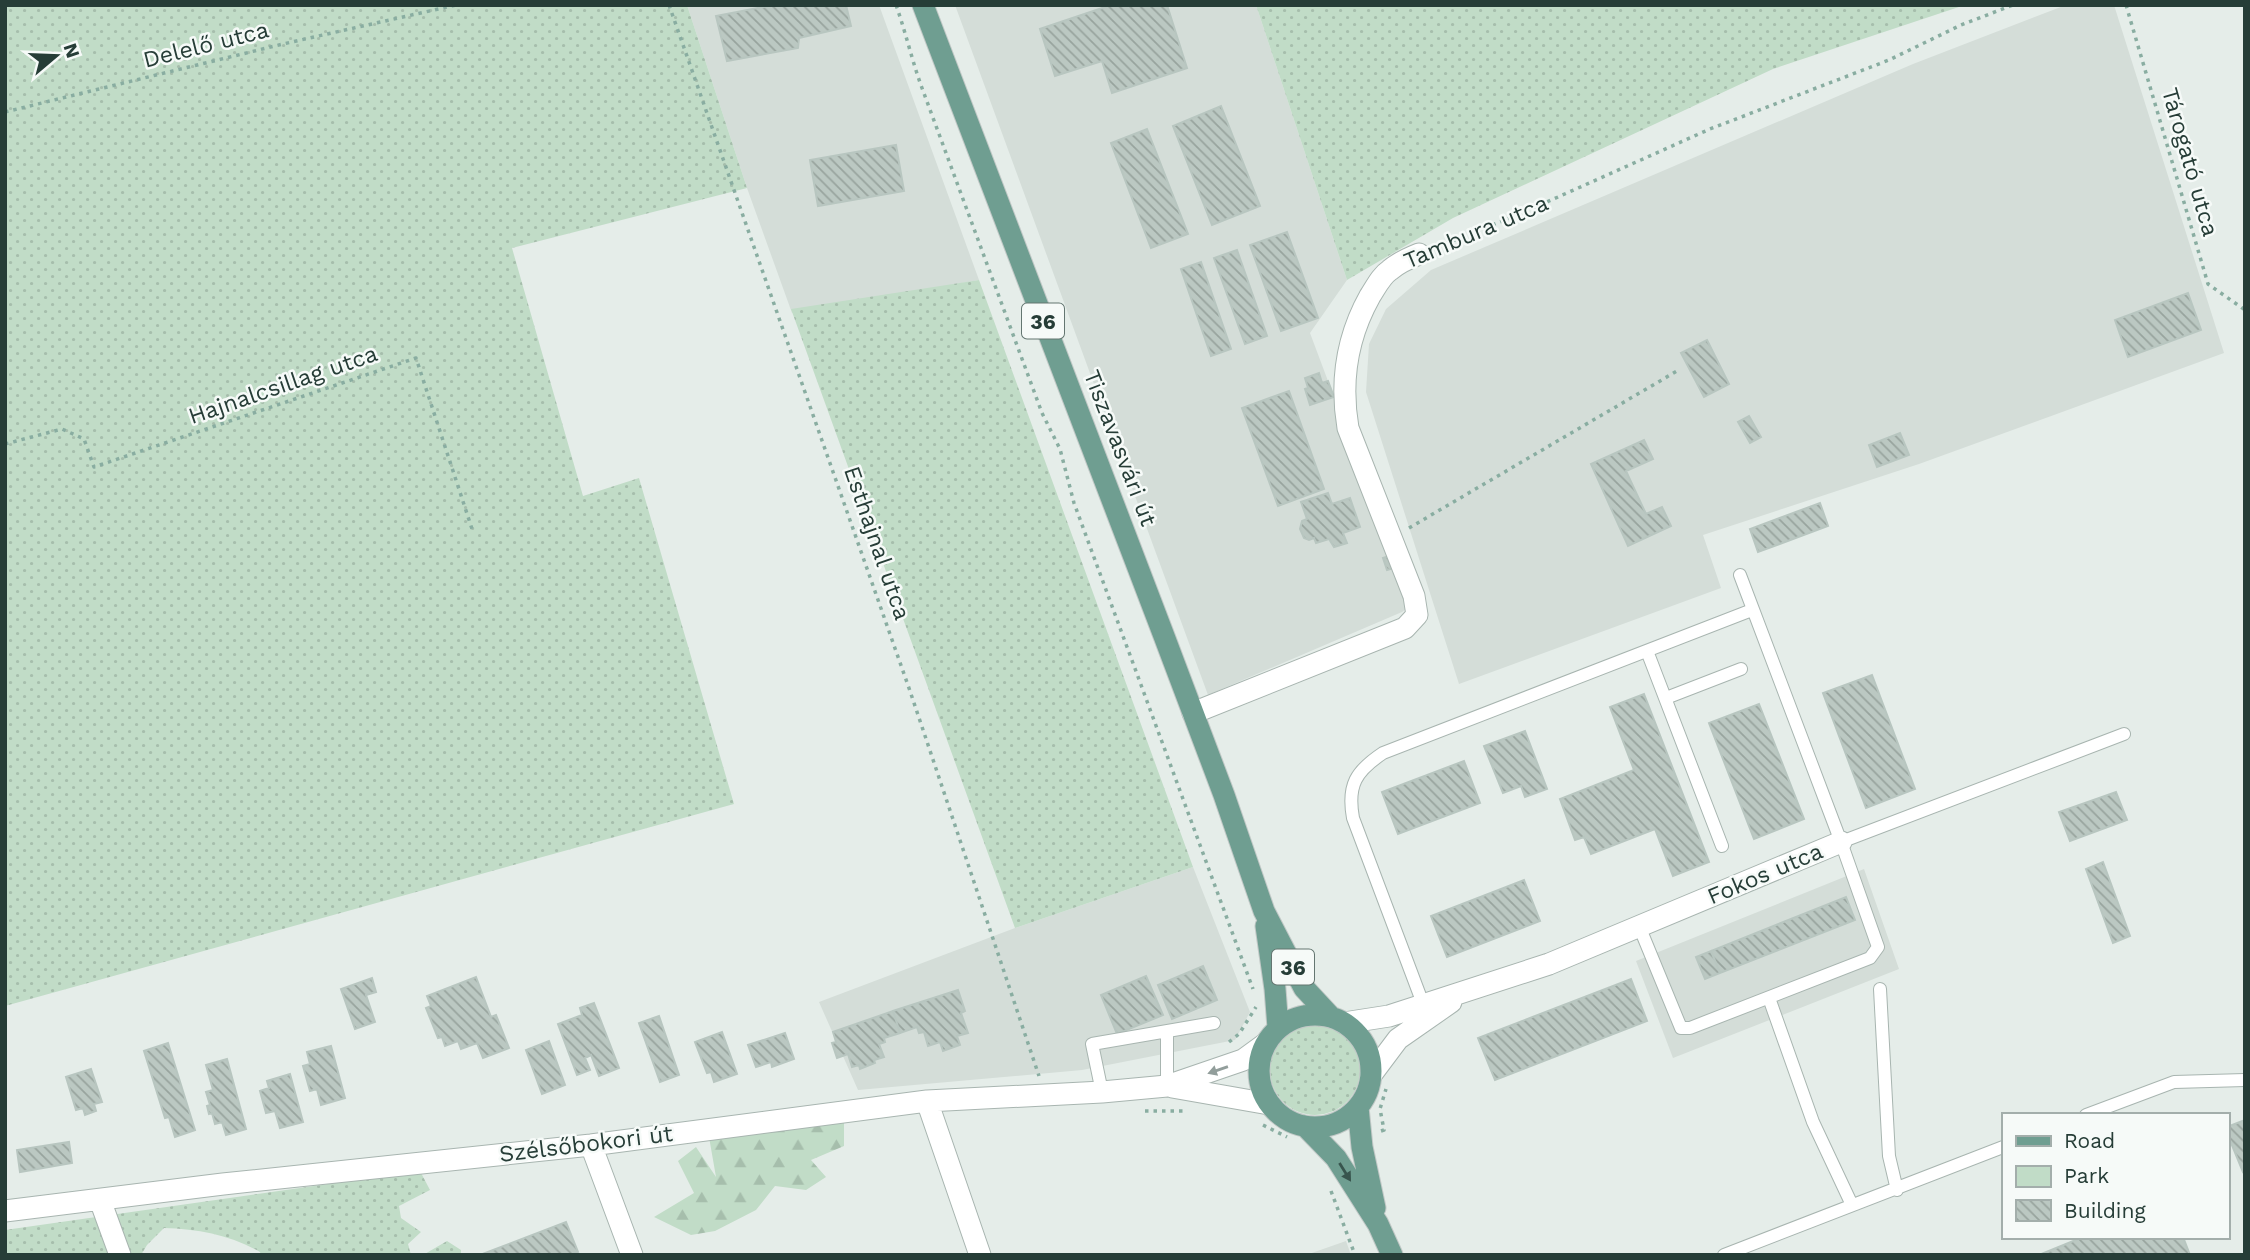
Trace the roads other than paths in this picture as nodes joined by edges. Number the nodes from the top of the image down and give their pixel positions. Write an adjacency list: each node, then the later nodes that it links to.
1 (923, 5): 8 (main road, Tiszavasvári út / 36)
2 (1419, 254): 8 (street, Tambura utca)
3 (1740, 575): 4 (lane)
4 (1752, 610): 5 (lane); 10 (lane)
5 (1647, 651): 7 (lane); 16 (lane)
6 (1741, 669): 7 (lane)
7 (1666, 698): 11 (lane)
8 (1193, 713): 12 (main road, Tiszavasvári út / 36)
9 (2124, 734): 10 (lane, Fokos utca)
10 (1842, 842): 13 (street, Fokos utca); 15 (lane)
11 (1722, 846)
12 (1264, 911): 17 (main road, 36); 20 (main road, 36)
13 (1639, 926): 15 (lane); 16 (street, Fokos utca)
14 (1880, 989): 32 (lane)
15 (1769, 998): 34 (lane)
16 (1418, 1011): 17 (street, Fokos utca); 21 (street)
17 (1338, 1020): 20 (main road, 36); 21 (main road, 36)
18 (1214, 1023): 19 (lane)
19 (1167, 1031): 23 (lane); 24 (lane)
20 (1272, 1036): 23 (street, one-way to 23); 26 (main road, 36)
21 (1371, 1075): 27 (main road)
22 (2245, 1080): 28 (lane)
23 (1167, 1086): 24 (street, Szélsőbokori út); 26 (street)
24 (1102, 1092): 25 (street, Szélsőbokori út)
25 (927, 1101): 30 (street, Szélsőbokori út); 39 (street)
26 (1269, 1104): 29 (main road)
27 (1358, 1107): 29 (main road); 36 (main road)
28 (2091, 1113)
29 (1299, 1133): 36 (main road, one-way to 36)
30 (590, 1144): 33 (street, Szélsőbokori út); 38 (street)
31 (2002, 1147): 32 (lane)
32 (1897, 1190): 34 (lane)
33 (100, 1200): 35 (street, Szélsőbokori út); 37 (street)
34 (1852, 1205): 41 (lane)
35 (5, 1210)
36 (1378, 1224): 40 (main road)
37 (120, 1255)
38 (632, 1255)
39 (980, 1255)
40 (1392, 1255)
41 (1724, 1255)

